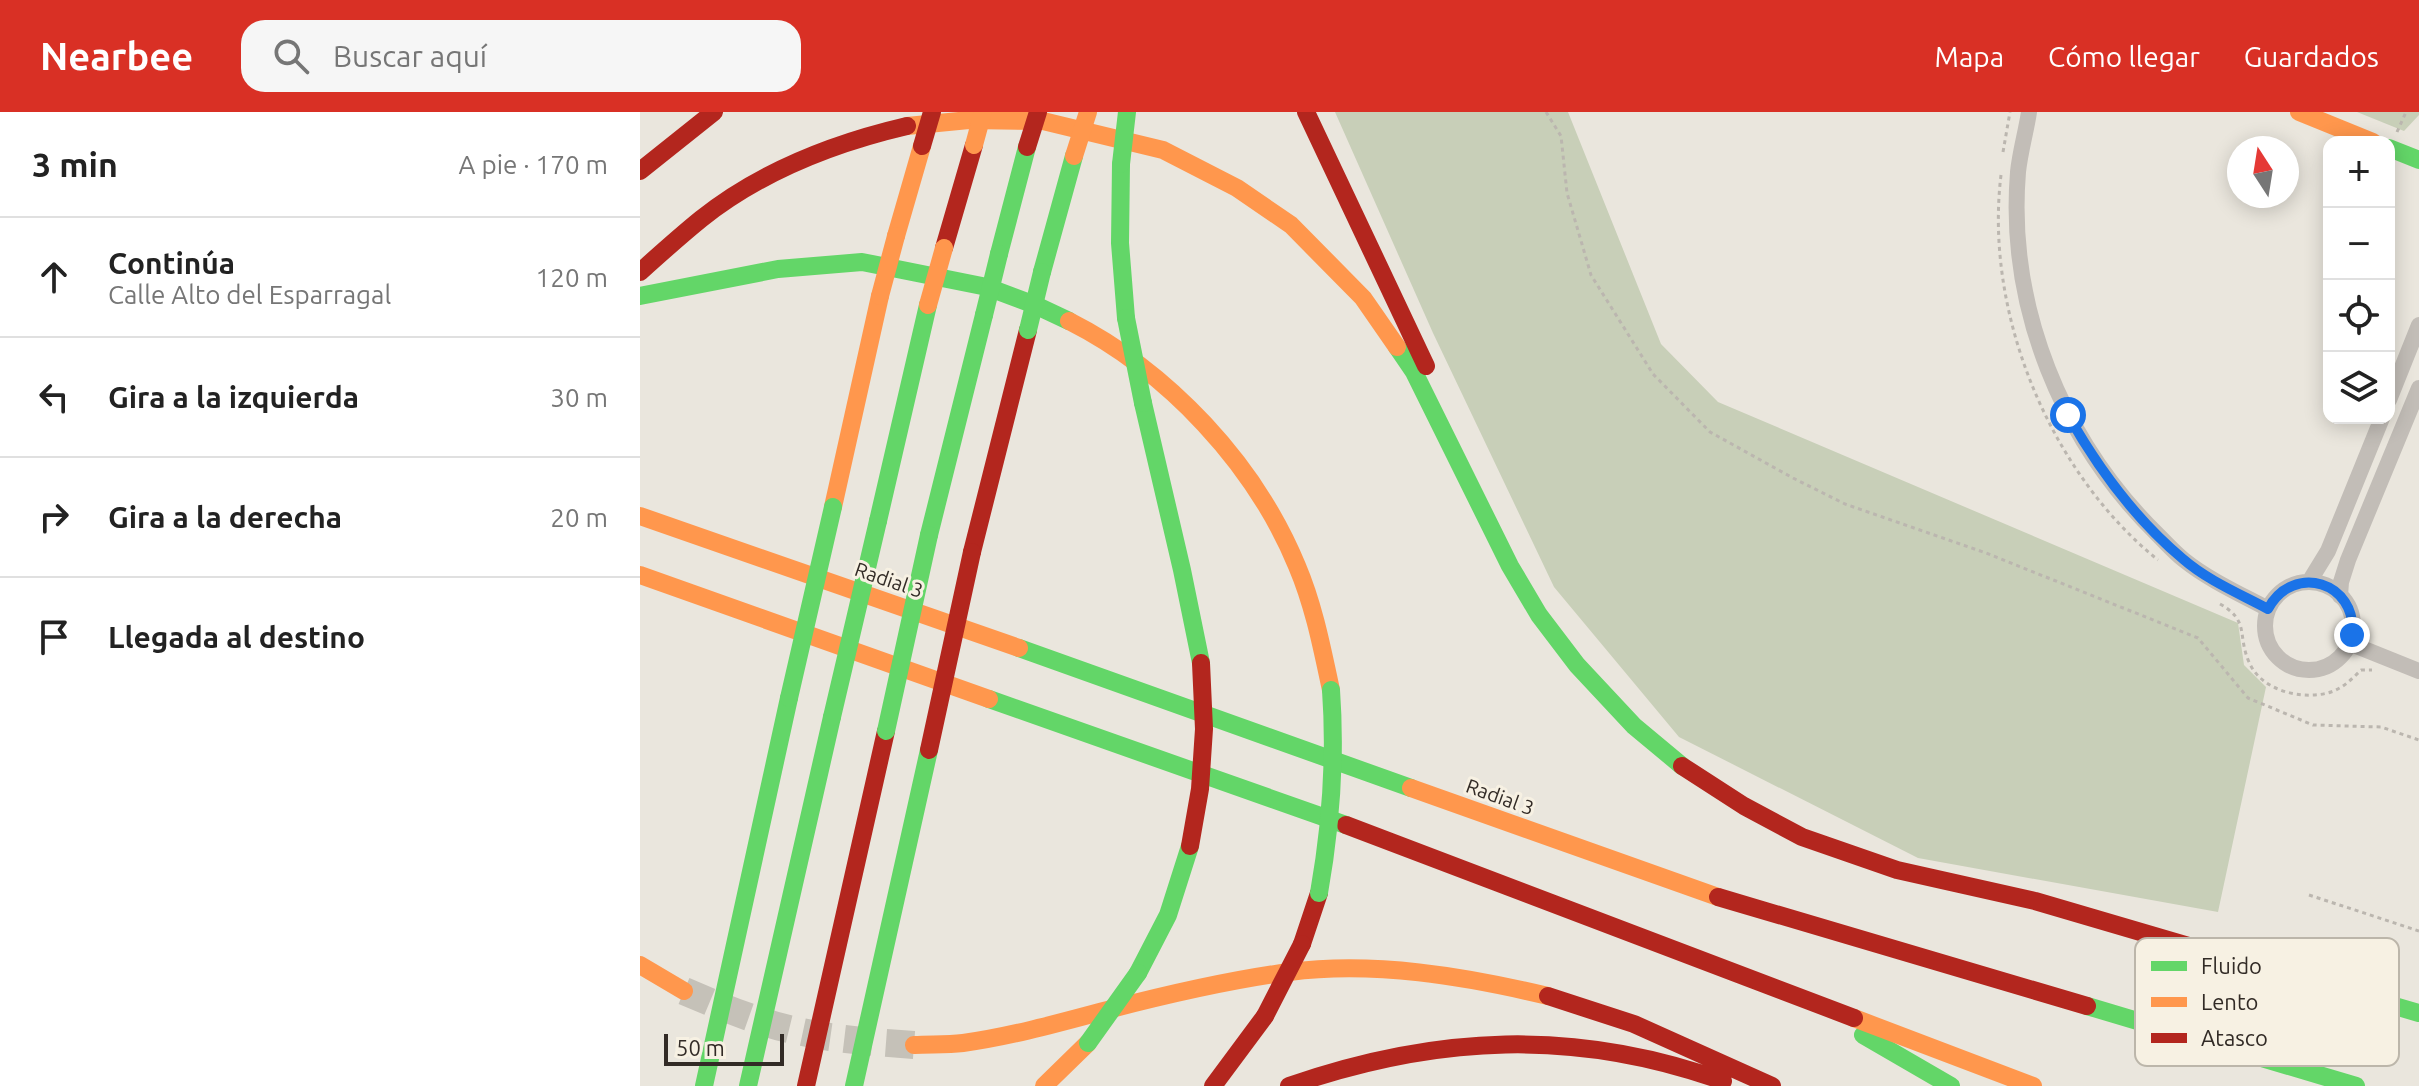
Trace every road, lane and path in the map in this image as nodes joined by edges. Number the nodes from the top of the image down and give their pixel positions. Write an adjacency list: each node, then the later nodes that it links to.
1 (714, 112): 19 (main road)
2 (932, 112): 49 (main road, bridge)
3 (983, 112): 50 (main road, bridge)
4 (1038, 112): 51 (main road, bridge)
5 (1088, 112): 52 (main road, bridge)
6 (1127, 112): 53 (main road, bridge)
7 (1306, 112): 27 (main road)
8 (1546, 112): 37 (path)
9 (2010, 112): 16 (path)
10 (2029, 112): 33 (street)
11 (2299, 112): 13 (main road)
12 (2406, 112): 14 (path)
13 (2358, 136)
14 (2395, 136)
15 (2395, 142): 17 (main road)
16 (2003, 158)
17 (2419, 160)
18 (2001, 170): 28 (path)
19 (640, 171)
20 (640, 272): 27 (main road)
21 (640, 296): 54 (main road, bridge)
22 (2419, 325): 23 (street)
23 (2395, 385)
24 (2419, 388): 31 (street)
25 (2380, 424): 30 (street)
26 (640, 516): 46 (main road, Radial 3)
27 (1510, 566): 40 (main road)
28 (2165, 566)
29 (640, 575): 43 (main road)
30 (2309, 582): 31 (street); 33 (street)
31 (2340, 596): 34 (street)
32 (2211, 598): 36 (path)
33 (2268, 609): 34 (street)
34 (2349, 643): 35 (street)
35 (2419, 671)
36 (2383, 675)
37 (2419, 740)
38 (2309, 895): 39 (path)
39 (2419, 931)
40 (2162, 938)
41 (640, 965): 42 (main road)
42 (684, 991)
43 (1790, 992): 58 (main road); 59 (main road)
44 (2399, 1007): 45 (main road)
45 (2419, 1013)
46 (2135, 1021)
47 (914, 1045): 57 (main road)
48 (2288, 1066): 60 (main road, Radial 3)
49 (704, 1086)
50 (748, 1086)
51 (806, 1086)
52 (854, 1086)
53 (1044, 1086)
54 (1213, 1086)
55 (1289, 1086): 56 (main road)
56 (1739, 1086)
57 (1772, 1086)
58 (1951, 1086)
59 (2033, 1086)
60 (2356, 1086)

